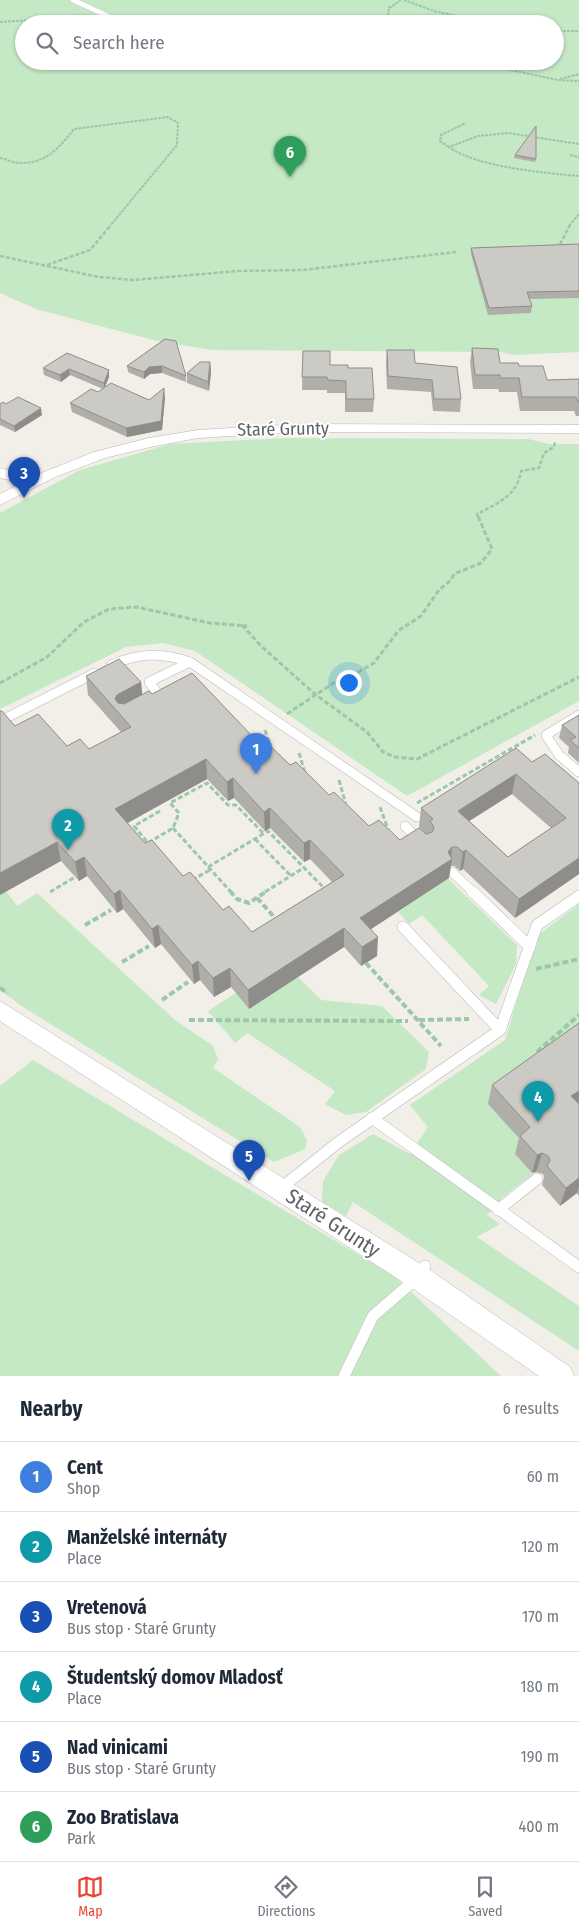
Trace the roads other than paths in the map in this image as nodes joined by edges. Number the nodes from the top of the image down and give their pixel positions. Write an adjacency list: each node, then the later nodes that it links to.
1 (73, 0): 2 (lane)
2 (105, 15)
3 (579, 429): 5 (street, Staré Grunty)
4 (0, 473): 5 (street)
5 (35, 481): 6 (street, Staré Grunty)
6 (0, 500)
7 (190, 662): 8 (lane); 10 (lane); 12 (lane)
8 (156, 702)
9 (579, 715): 11 (lane)
10 (0, 721)
11 (579, 772)
12 (416, 817)
13 (405, 826): 14 (lane)
14 (426, 847)
15 (452, 872): 18 (lane)
16 (579, 896): 18 (lane)
17 (403, 927): 20 (lane)
18 (530, 947): 20 (lane)
19 (0, 1010): 23 (street, Staré Grunty)
20 (500, 1030): 21 (lane)
21 (372, 1118): 23 (lane); 24 (lane)
22 (537, 1179): 24 (lane)
23 (280, 1188): 26 (street, Staré Grunty)
24 (498, 1210): 25 (lane)
25 (579, 1267)
26 (421, 1271): 27 (lane); 28 (street, Staré Grunty)
27 (344, 1376)
28 (561, 1376)

